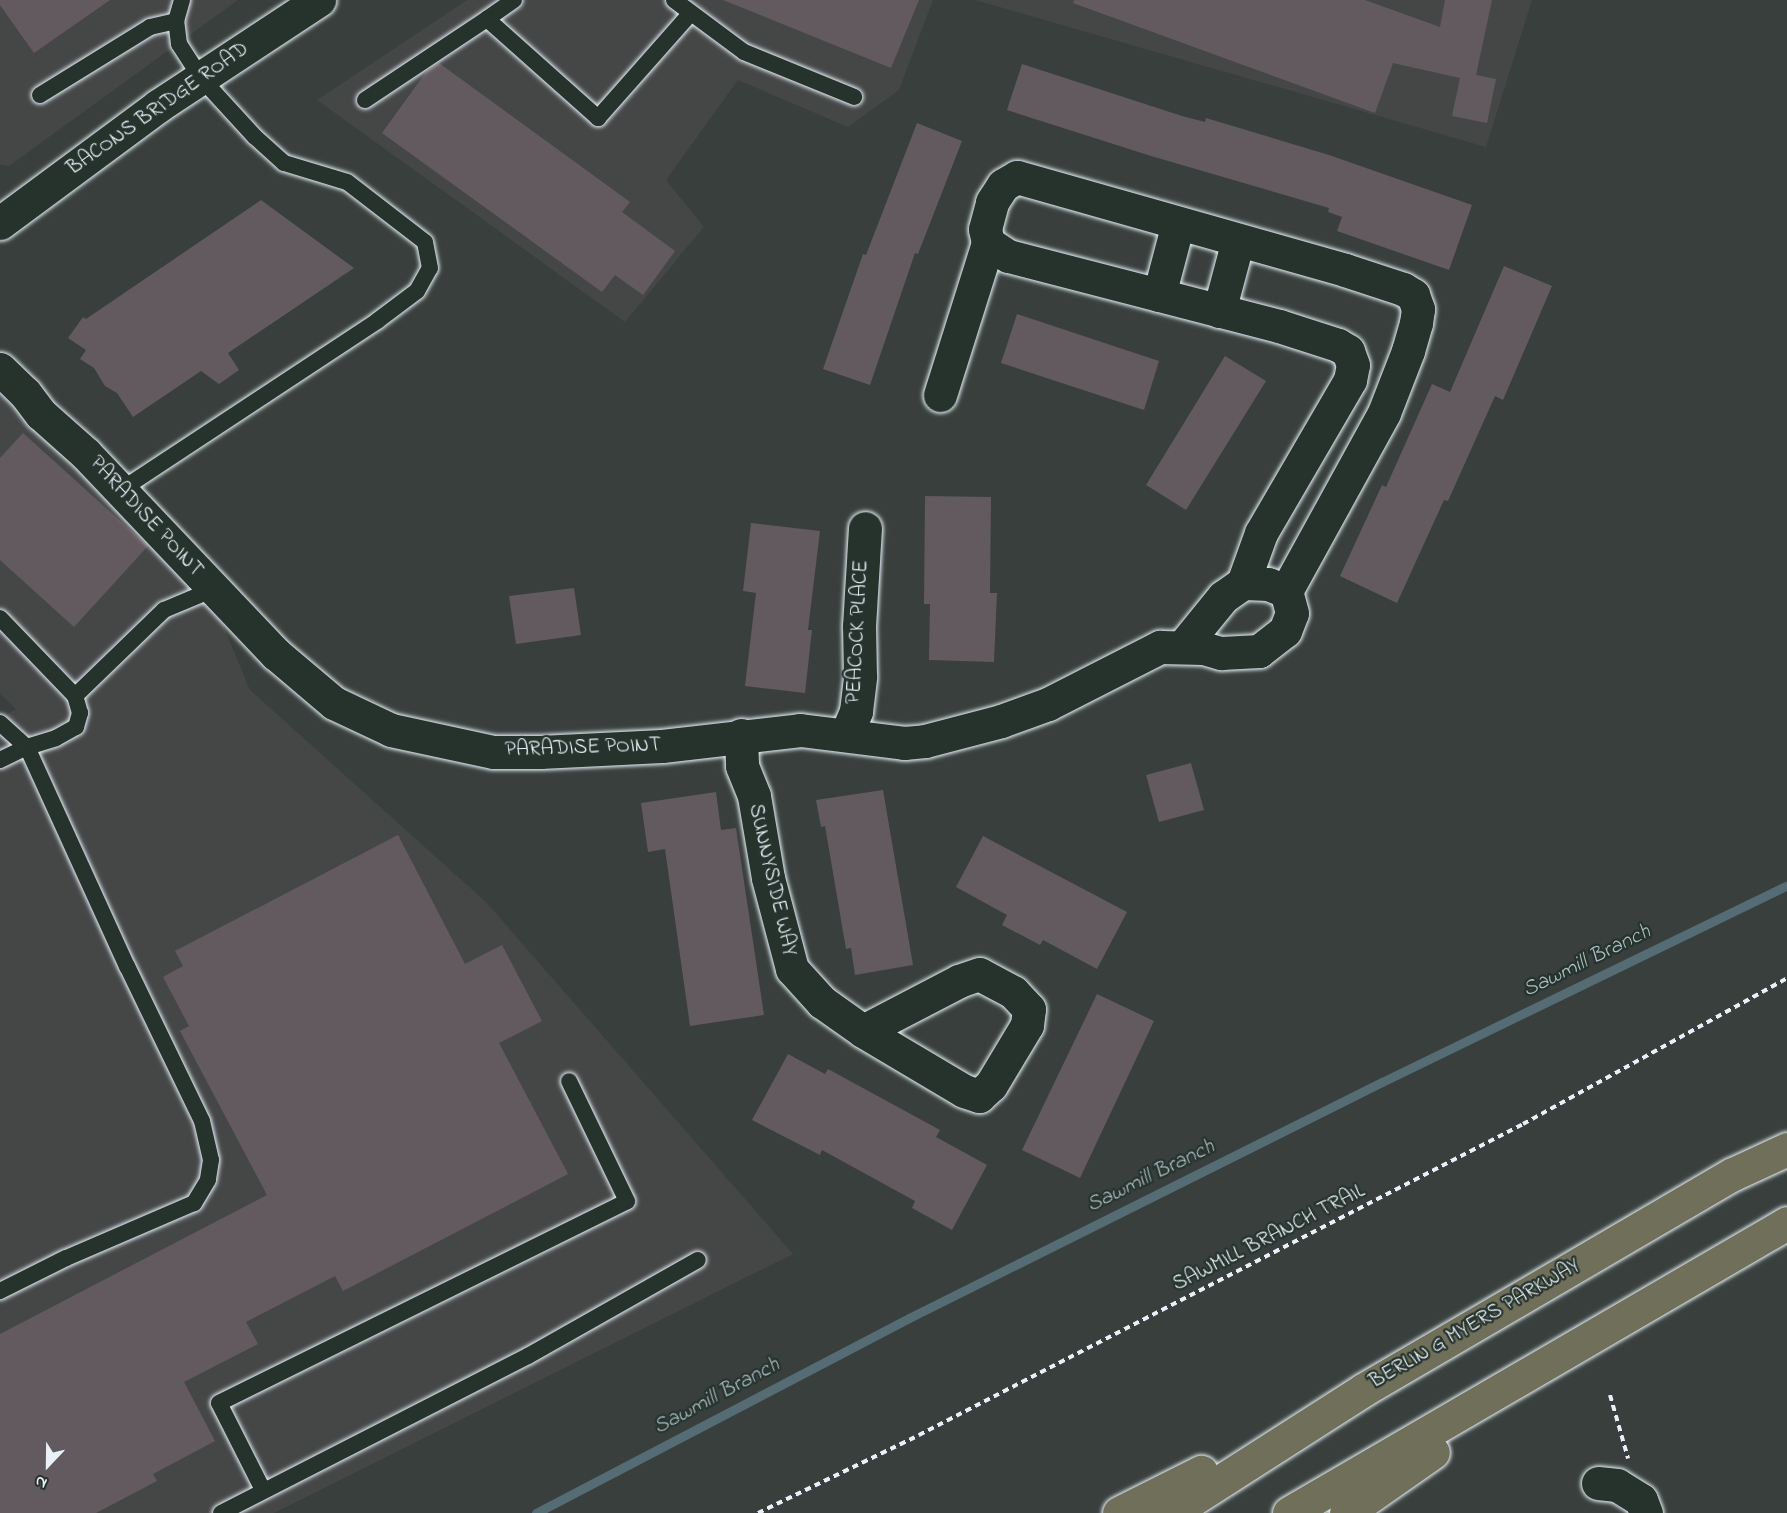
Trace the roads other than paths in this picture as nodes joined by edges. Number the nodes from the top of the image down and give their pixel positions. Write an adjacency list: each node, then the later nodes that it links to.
1 (182, 0): 7 (lane)
2 (319, 0): 8 (street, BACONS BRIDGE ROAD)
3 (514, 0): 6 (lane)
4 (674, 0): 5 (lane)
5 (691, 13): 6 (lane); 10 (lane)
6 (487, 19): 11 (lane)
7 (176, 21): 8 (lane); 9 (lane)
8 (201, 78): 12 (street, BACONS BRIDGE ROAD); 20 (lane)
9 (40, 95)
10 (854, 97)
11 (365, 100)
12 (0, 223)
13 (1178, 223): 14 (street); 15 (street); 16 (street)
14 (1238, 240): 17 (street); 24 (street)
15 (988, 243): 16 (street); 19 (street)
16 (1159, 295): 17 (street)
17 (1219, 310): 22 (street)
18 (0, 369): 20 (street, PARADISE POINT)
19 (940, 395)
20 (120, 490): 23 (street, PARADISE POINT)
21 (865, 528): 30 (street, PEACOCK PLACE)
22 (1243, 583): 24 (street); 26 (street)
23 (214, 589): 27 (lane); 29 (street, PARADISE POINT)
24 (1286, 591): 26 (street, PARADISE POINT)
25 (0, 618): 27 (lane)
26 (1183, 646): 30 (street, PARADISE POINT)
27 (75, 696): 31 (lane)
28 (0, 723): 31 (lane)
29 (741, 735): 30 (street, PARADISE POINT); 33 (street, SUNNYSIDE WAY)
30 (846, 735)
31 (27, 747): 32 (lane); 38 (lane)
32 (0, 760)
33 (863, 1031): 33 (street, SUNNYSIDE WAY)
34 (569, 1081): 42 (lane)
35 (1787, 1149): 40 (main road, BERLIN G MYERS PARKWAY)
36 (1787, 1223): 39 (main road)
37 (698, 1260): 42 (lane)
38 (0, 1291)
39 (1612, 1327): 47 (main road); 48 (main road)
40 (1363, 1390): 45 (main road); 46 (main road, BERLIN G MYERS PARKWAY)
41 (1598, 1483): 43 (street)
42 (263, 1490): 44 (lane)
43 (1643, 1507)
44 (221, 1513)
45 (1119, 1513)
46 (1171, 1513)
47 (1289, 1513)
48 (1346, 1513)

